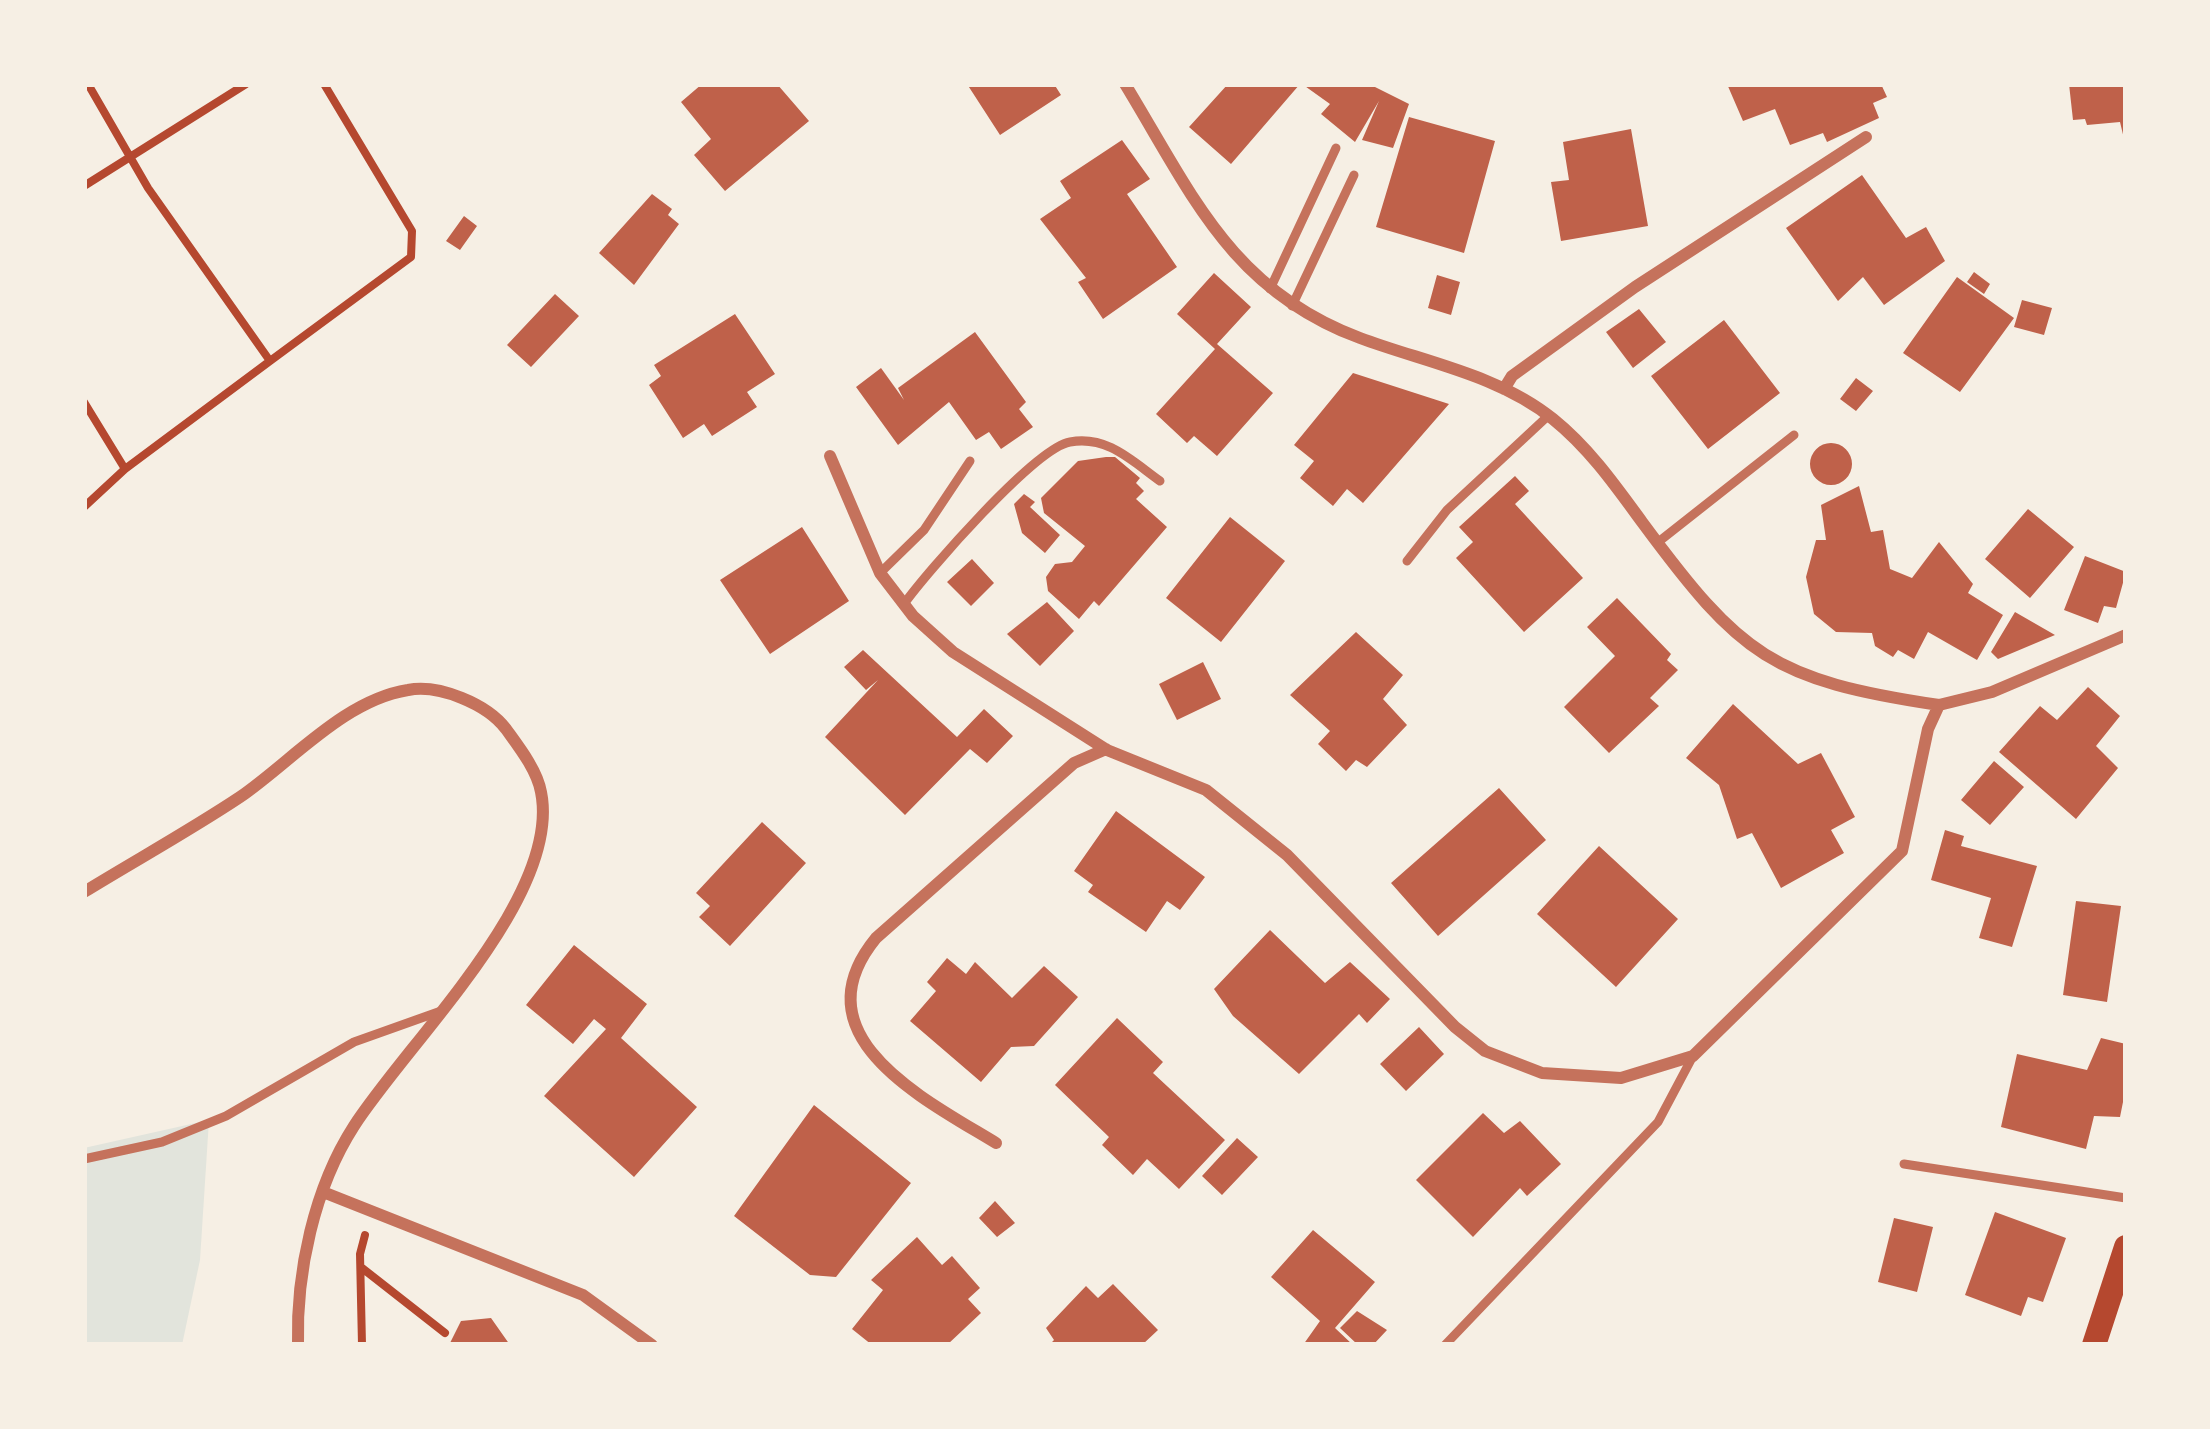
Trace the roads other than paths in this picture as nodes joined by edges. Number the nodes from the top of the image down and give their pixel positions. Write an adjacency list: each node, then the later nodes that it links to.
1 (1126, 84): 5 (street)
2 (1866, 137): 7 (street)
3 (1336, 148): 5 (lane)
4 (1354, 176): 6 (lane)
5 (1270, 289): 6 (street)
6 (1292, 306): 7 (street)
7 (1504, 389): 8 (street)
8 (1549, 415): 13 (street); 14 (lane)
9 (1794, 435): 13 (lane)
10 (830, 456): 15 (street)
11 (970, 460): 15 (lane)
12 (1160, 481): 16 (lane)
13 (1658, 543): 18 (street)
14 (1407, 561)
15 (880, 573): 16 (street)
16 (904, 604): 19 (street)
17 (2126, 635): 18 (street)
18 (1939, 705): 22 (street)
19 (1106, 749): 22 (street); 23 (street)
20 (84, 892): 21 (street)
21 (441, 1011): 24 (lane); 26 (street)
22 (1693, 1056): 32 (lane)
23 (996, 1143)
24 (84, 1160)
25 (1904, 1164): 27 (lane)
26 (323, 1192): 30 (street); 31 (street)
27 (2126, 1198)
28 (2126, 1247): 29 (main road)
29 (2119, 1294): 33 (main road)
30 (298, 1345)
31 (652, 1345)
32 (1445, 1345)
33 (2093, 1345)

